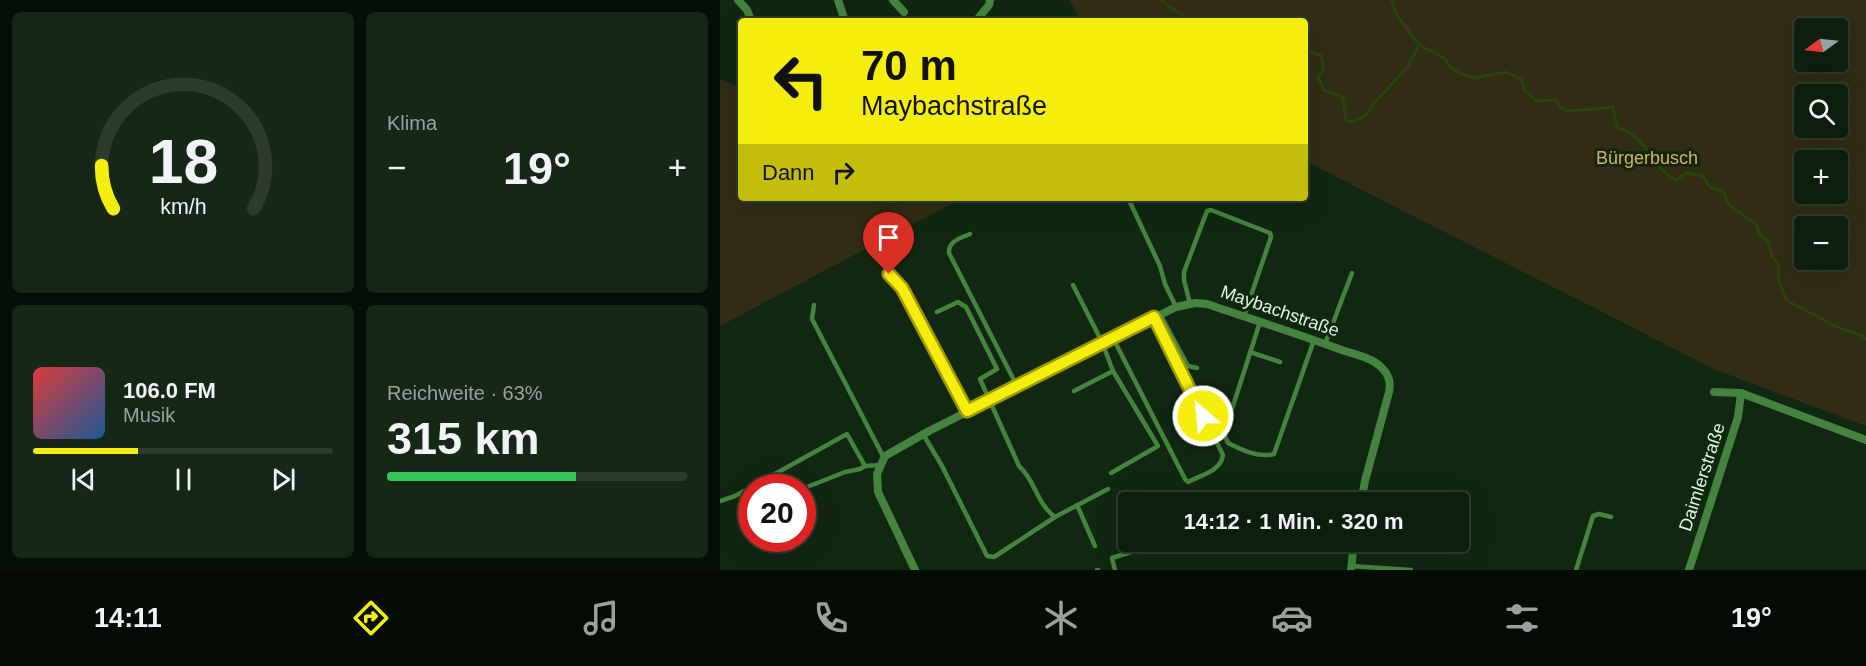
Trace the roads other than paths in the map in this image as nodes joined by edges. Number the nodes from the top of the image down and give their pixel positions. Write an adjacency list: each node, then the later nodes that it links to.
1 (738, 0): 6 (street)
2 (838, 0): 7 (street)
3 (893, 0): 5 (street)
4 (990, 0): 8 (street)
5 (904, 12)
6 (750, 18)
7 (844, 18)
8 (978, 18)
9 (1129, 201): 16 (lane)
10 (970, 234): 29 (lane)
11 (1352, 273): 24 (lane)
12 (889, 274): 34 (lane)
13 (1073, 285): 23 (lane)
14 (1190, 304): 16 (street, Maybachstraße); 19 (street, Maybachstraße); 19 (lane)
15 (814, 305): 37 (lane)
16 (1176, 307): 18 (street, Maybachstraße)
17 (937, 312): 33 (lane)
18 (1157, 316): 21 (street, Maybachstraße); 21 (lane); 27 (lane)
19 (1244, 316): 20 (street, Maybachstraße)
20 (1260, 322): 22 (street, Maybachstraße); 25 (lane)
21 (1112, 338): 23 (street, Maybachstraße)
22 (1314, 340): 24 (street, Maybachstraße); 25 (lane)
23 (1102, 342): 28 (lane); 29 (street, Maybachstraße)
24 (1325, 344): 42 (street, Maybachstraße)
25 (1250, 352): 26 (lane)
26 (1280, 362)
27 (1197, 368)
28 (1113, 371): 30 (lane); 39 (lane)
29 (1017, 386): 33 (street, Maybachstraße)
30 (1074, 391)
31 (1714, 392): 32 (street)
32 (1741, 393): 36 (street); 55 (street, Daimlerstraße)
33 (990, 399): 34 (street, Maybachstraße); 45 (lane)
34 (967, 411): 35 (street, Maybachstraße)
35 (923, 434): 37 (street, Maybachstraße); 45 (lane)
36 (1866, 440)
37 (883, 462): 38 (lane); 51 (street)
38 (865, 466): 40 (lane); 43 (lane)
39 (1111, 473)
40 (816, 483)
41 (1108, 489): 44 (lane)
42 (1363, 492)
43 (720, 501)
44 (1077, 505): 45 (lane); 47 (lane)
45 (1055, 517)
46 (1611, 517): 54 (lane)
47 (1095, 546)
48 (1131, 552): 52 (lane)
49 (1353, 552): 50 (street)
50 (1351, 568): 53 (lane)
51 (915, 570)
52 (1115, 570)
53 (1411, 570)
54 (1576, 570)
55 (1689, 570)

